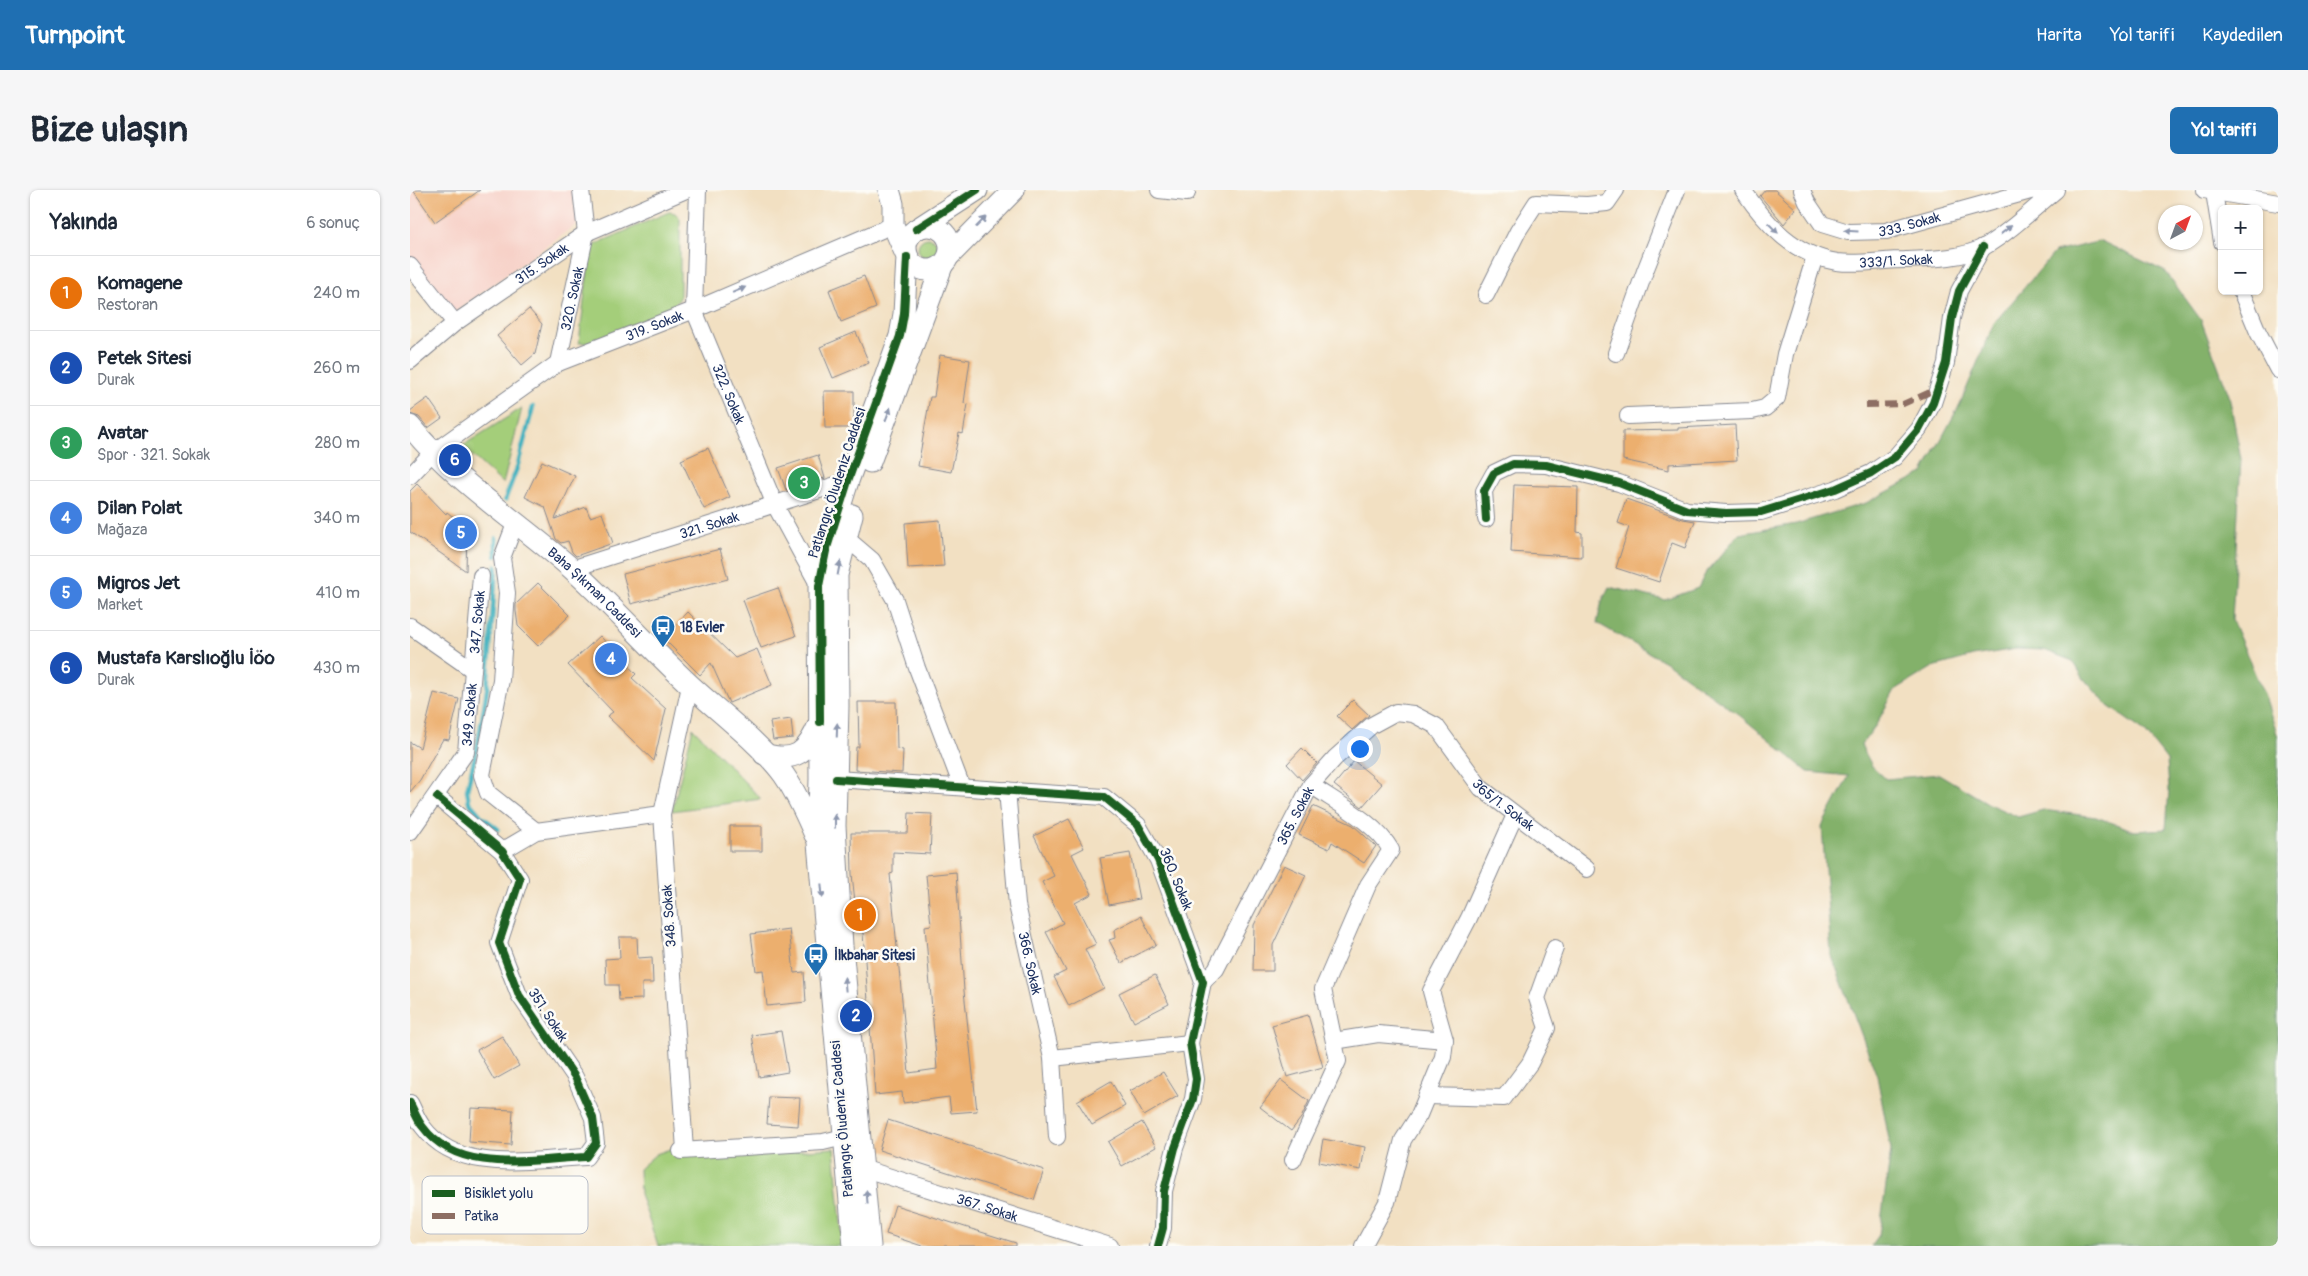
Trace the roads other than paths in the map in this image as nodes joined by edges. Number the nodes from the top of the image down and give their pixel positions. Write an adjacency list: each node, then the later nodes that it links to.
1 (581, 190): 19 (street, 320. Sokak)
2 (686, 190): 19 (street, 315. Sokak)
3 (698, 190): 27 (street, 322. Sokak)
4 (977, 190): 18 (main road)
5 (1014, 190): 23 (main road, Patlangıç Öludeniz Caddesi, one-way to 5)
6 (1159, 190): 14 (street)
7 (1616, 190): 25 (street)
8 (1678, 190): 29 (street)
9 (1743, 190): 22 (street, 333/1. Sokak, one-way to 22)
10 (1802, 190): 11 (street, 333. Sokak, one-way to 10)
11 (2034, 190)
12 (2056, 190): 20 (street, 333/1. Sokak, one-way to 12)
13 (2209, 191): 15 (street); 17 (street)
14 (1187, 193)
15 (2278, 203)
16 (892, 206): 18 (main road); 21 (main road); 27 (street, 319. Sokak, one-way to 16)
17 (2218, 226)
18 (916, 229): 21 (main road); 23 (main road)
19 (586, 233): 28 (street, 315. Sokak); 31 (street, 320. Sokak)
20 (1983, 247): 22 (street, 333/1. Sokak); 39 (street)
21 (907, 256): 23 (main road); 37 (main road, Patlangıç Öludeniz Caddesi)
22 (1815, 256): 33 (street)
23 (946, 261): 41 (main road, Patlangıç Öludeniz Caddesi, one-way to 23)
24 (410, 266): 28 (street)
25 (1486, 295)
26 (2242, 295): 32 (street)
27 (694, 310): 31 (street, 319. Sokak); 38 (street, 322. Sokak)
28 (455, 323): 30 (street, 315. Sokak)
29 (1616, 353)
30 (410, 361)
31 (558, 363): 35 (street, 319. Sokak)
32 (2278, 370)
33 (1628, 416)
34 (410, 426): 35 (main road, Baha Şıkman Caddesi)
35 (432, 453): 36 (street, 319. Sokak); 40 (main road, Baha Şıkman Caddesi)
36 (410, 476)
37 (848, 481): 38 (street, 321. Sokak); 44 (main road, Patlangıç Öludeniz Caddesi)
38 (775, 505): 42 (street, 321. Sokak); 44 (street, 322. Sokak)
39 (1486, 519)
40 (516, 524): 42 (main road, Baha Şıkman Caddesi); 59 (street)
41 (845, 537): 52 (main road, Patlangıç Öludeniz Caddesi, one-way to 41); 54 (street)
42 (571, 569): 47 (main road, Baha Şıkman Caddesi)
43 (481, 576): 46 (street, 347. Sokak)
44 (819, 586): 48 (main road, Patlangıç Öludeniz Caddesi)
45 (410, 626): 46 (street)
46 (473, 670): 56 (street, 349. Sokak)
47 (690, 686): 50 (main road, Baha Şıkman Caddesi); 57 (street, 348. Sokak)
48 (820, 722): 50 (main road); 52 (main road, Patlangıç Öludeniz Caddesi)
49 (1436, 726): 53 (street, 365. Sokak); 58 (street, 365/1. Sokak)
50 (764, 754): 51 (main road, Baha Şıkman Caddesi)
51 (782, 773): 52 (main road); 61 (main road, Baha Şıkman Caddesi)
52 (828, 779): 54 (street, 360. Sokak); 61 (main road, Patlangıç Öludeniz Caddesi); 75 (main road, Patlangıç Öludeniz Caddesi, one-way to 52)
53 (1311, 785): 65 (street, 365. Sokak); 67 (street)
54 (962, 787): 55 (street, 360. Sokak)
55 (1006, 790): 65 (street, 360. Sokak); 69 (street, 366. Sokak)
56 (437, 797): 60 (street, 349. Sokak); 62 (street, 351. Sokak)
57 (662, 814): 59 (street); 73 (street, 348. Sokak)
58 (1515, 815): 63 (street, 365/1. Sokak); 66 (street)
59 (536, 831): 62 (street)
60 (410, 832)
61 (818, 842): 73 (main road, Patlangıç Öludeniz Caddesi, one-way to 73)
62 (502, 851): 71 (street, 351. Sokak)
63 (1587, 869)
64 (1555, 948): 70 (street)
65 (1203, 982): 68 (street)
66 (1444, 1040): 67 (street); 70 (street)
67 (1334, 1041): 74 (street)
68 (1190, 1043): 69 (street); 79 (street)
69 (1052, 1058): 72 (street, 366. Sokak)
70 (1427, 1096): 80 (street)
71 (410, 1103)
72 (1057, 1136)
73 (844, 1137): 76 (main road, Patlangıç Öludeniz Caddesi)
74 (1293, 1160)
75 (864, 1168): 77 (main road, Patlangıç Öludeniz Caddesi, one-way to 75); 78 (street, 367. Sokak)
76 (854, 1246)
77 (870, 1246)
78 (1110, 1246)
79 (1158, 1246)
80 (1363, 1246)

